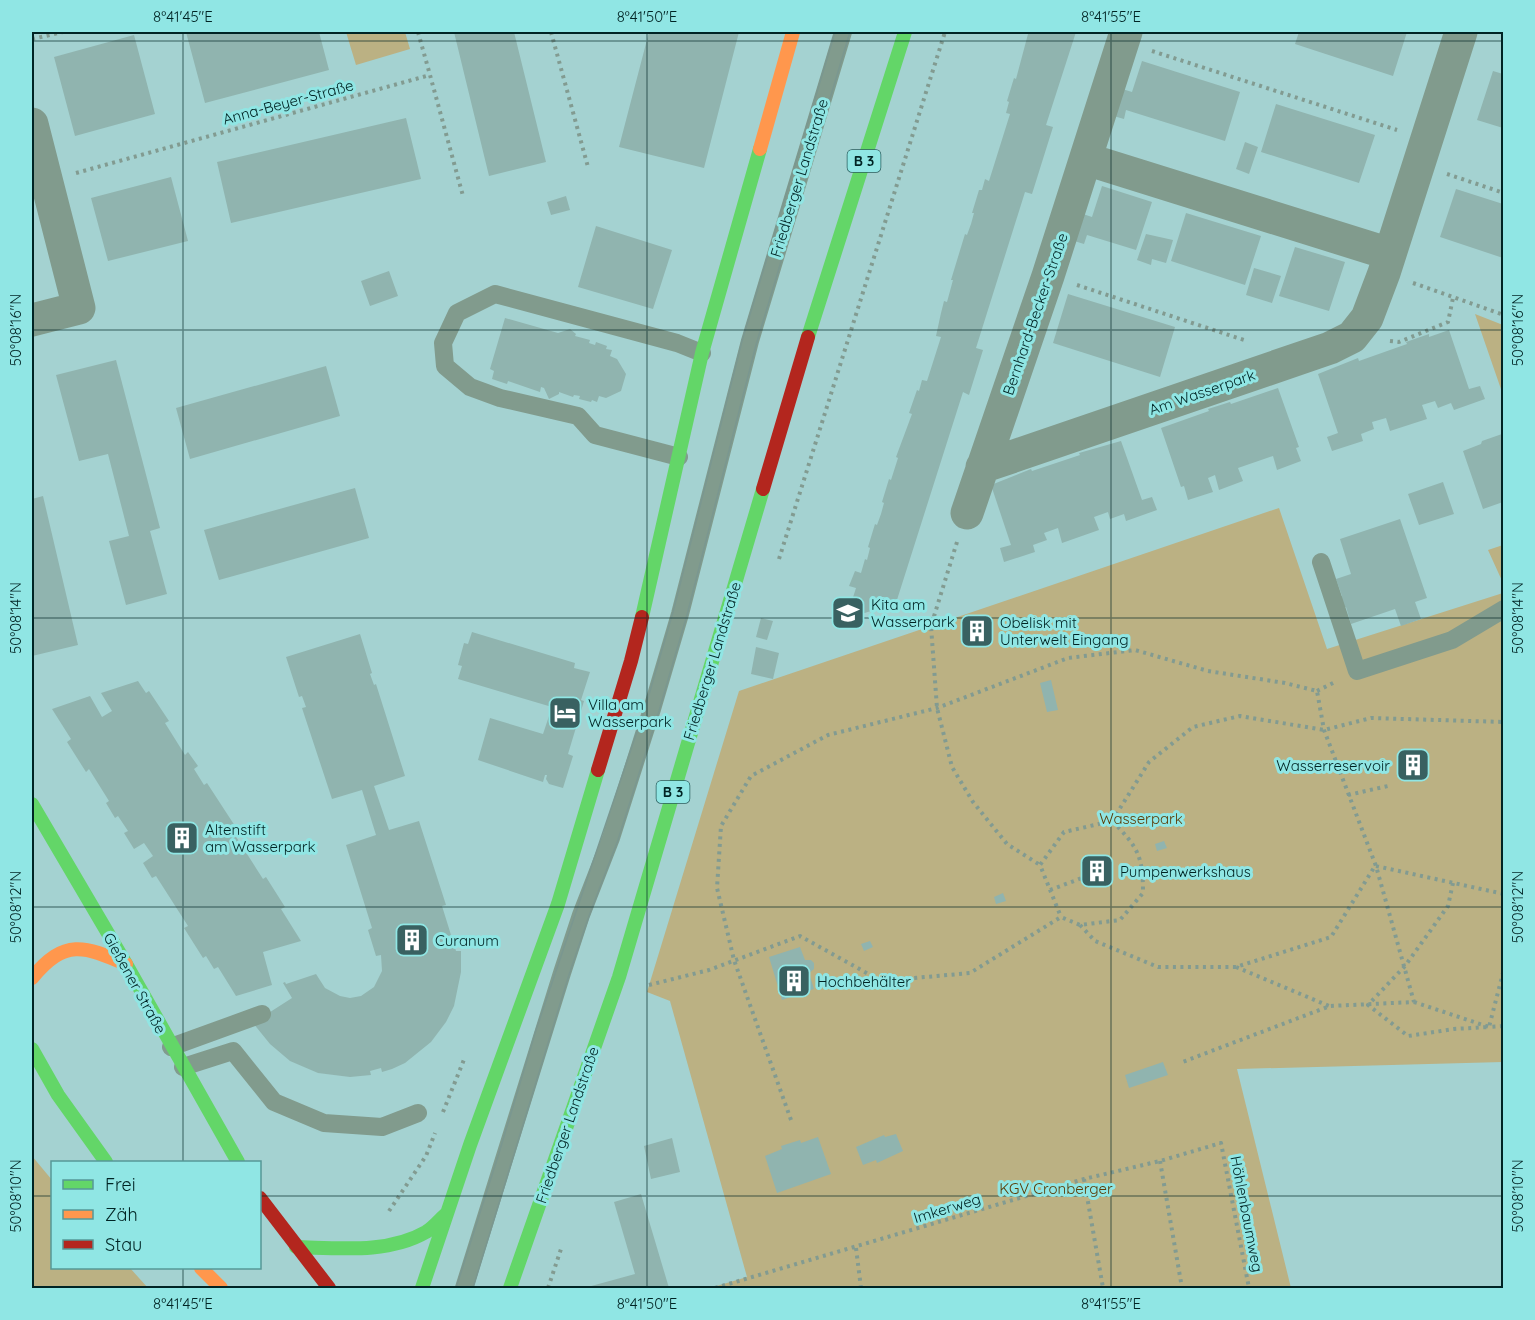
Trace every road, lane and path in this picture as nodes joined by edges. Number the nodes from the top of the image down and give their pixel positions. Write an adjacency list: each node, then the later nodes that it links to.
1 (63, 32): 9 (path)
2 (418, 32): 10 (path)
3 (552, 32): 14 (path)
4 (793, 32): 24 (main road)
5 (843, 32): 80 (lane, Friedberger Landstraße)
6 (905, 32): 51 (main road, Friedberger Landstraße / B 3)
7 (1461, 32): 12 (street, Am Wasserpark)
8 (1125, 37): 12 (path); 13 (street, Bernhard-Becker-Straße)
9 (32, 39)
10 (430, 75): 15 (path, Anna-Beyer-Straße); 17 (path)
11 (32, 124): 15 (street)
12 (1423, 152): 16 (path); 18 (street, Am Wasserpark)
13 (1086, 159): 18 (street); 19 (street, Bernhard-Becker-Straße)
14 (588, 167)
15 (46, 181): 22 (street)
16 (1503, 193)
17 (463, 196)
18 (1387, 263): 20 (path); 23 (street, Am Wasserpark)
19 (1048, 276): 25 (path); 27 (street, Bernhard-Becker-Straße)
20 (1453, 298): 21 (path); 23 (path)
21 (1503, 315)
22 (32, 320)
23 (1352, 337): 25 (street, Am Wasserpark)
24 (702, 353): 26 (main road); 26 (lane)
25 (1301, 358): 27 (street, Am Wasserpark)
26 (679, 457): 72 (main road)
27 (982, 467): 28 (street, Bernhard-Becker-Straße)
28 (967, 513): 31 (path)
29 (1321, 562): 30 (lane)
30 (1503, 609)
31 (937, 708): 33 (path); 38 (path); 46 (path)
32 (1503, 722): 33 (path)
33 (1324, 730): 35 (path); 37 (path)
34 (1388, 786): 35 (path)
35 (1348, 795): 39 (path)
36 (32, 804): 47 (main road, Gießener Straße)
37 (1112, 821): 38 (path); 45 (path)
38 (1040, 865): 42 (path)
39 (1376, 866): 41 (path); 48 (path); 49 (path)
40 (1082, 878): 42 (path)
41 (1453, 883): 43 (path); 49 (path)
42 (1050, 890): 44 (path)
43 (1503, 894)
44 (1061, 917): 45 (path); 46 (path)
45 (1080, 926): 48 (path)
46 (734, 960): 51 (path); 65 (path)
47 (126, 964): 52 (main road); 59 (main road, Gießener Straße)
48 (1236, 966): 55 (path)
49 (1405, 966): 53 (path); 54 (path)
50 (1503, 969): 58 (path)
51 (619, 977): 81 (main road, Friedberger Landstraße / B 3)
52 (32, 978)
53 (1414, 1002): 54 (path); 58 (path)
54 (1368, 1005): 55 (path); 58 (path)
55 (1330, 1006): 62 (path)
56 (262, 1014): 59 (lane)
57 (1503, 1026): 58 (path)
58 (1489, 1027)
59 (171, 1047): 63 (main road, Gießener Straße)
60 (32, 1049): 67 (main road)
61 (465, 1056): 73 (path)
62 (1180, 1063)
63 (183, 1067): 64 (lane); 68 (main road, Gießener Straße)
64 (418, 1113)
65 (791, 1120)
66 (1221, 1143): 69 (path, Imkerweg); 86 (path, Höhlenbaumweg)
67 (105, 1161)
68 (237, 1161)
69 (1160, 1161): 70 (path, Imkerweg); 85 (path)
70 (1084, 1179): 75 (path, Imkerweg); 84 (path)
71 (261, 1199): 74 (main road)
72 (447, 1213): 74 (main road); 79 (main road)
73 (384, 1220)
74 (296, 1247): 78 (main road)
75 (856, 1248): 82 (path, Imkerweg); 83 (path)
76 (202, 1269): 77 (main road)
77 (221, 1288)
78 (329, 1288)
79 (422, 1288)
80 (464, 1288)
81 (510, 1288)
82 (715, 1288)
83 (861, 1288)
84 (1103, 1288)
85 (1182, 1288)
86 (1249, 1288)

